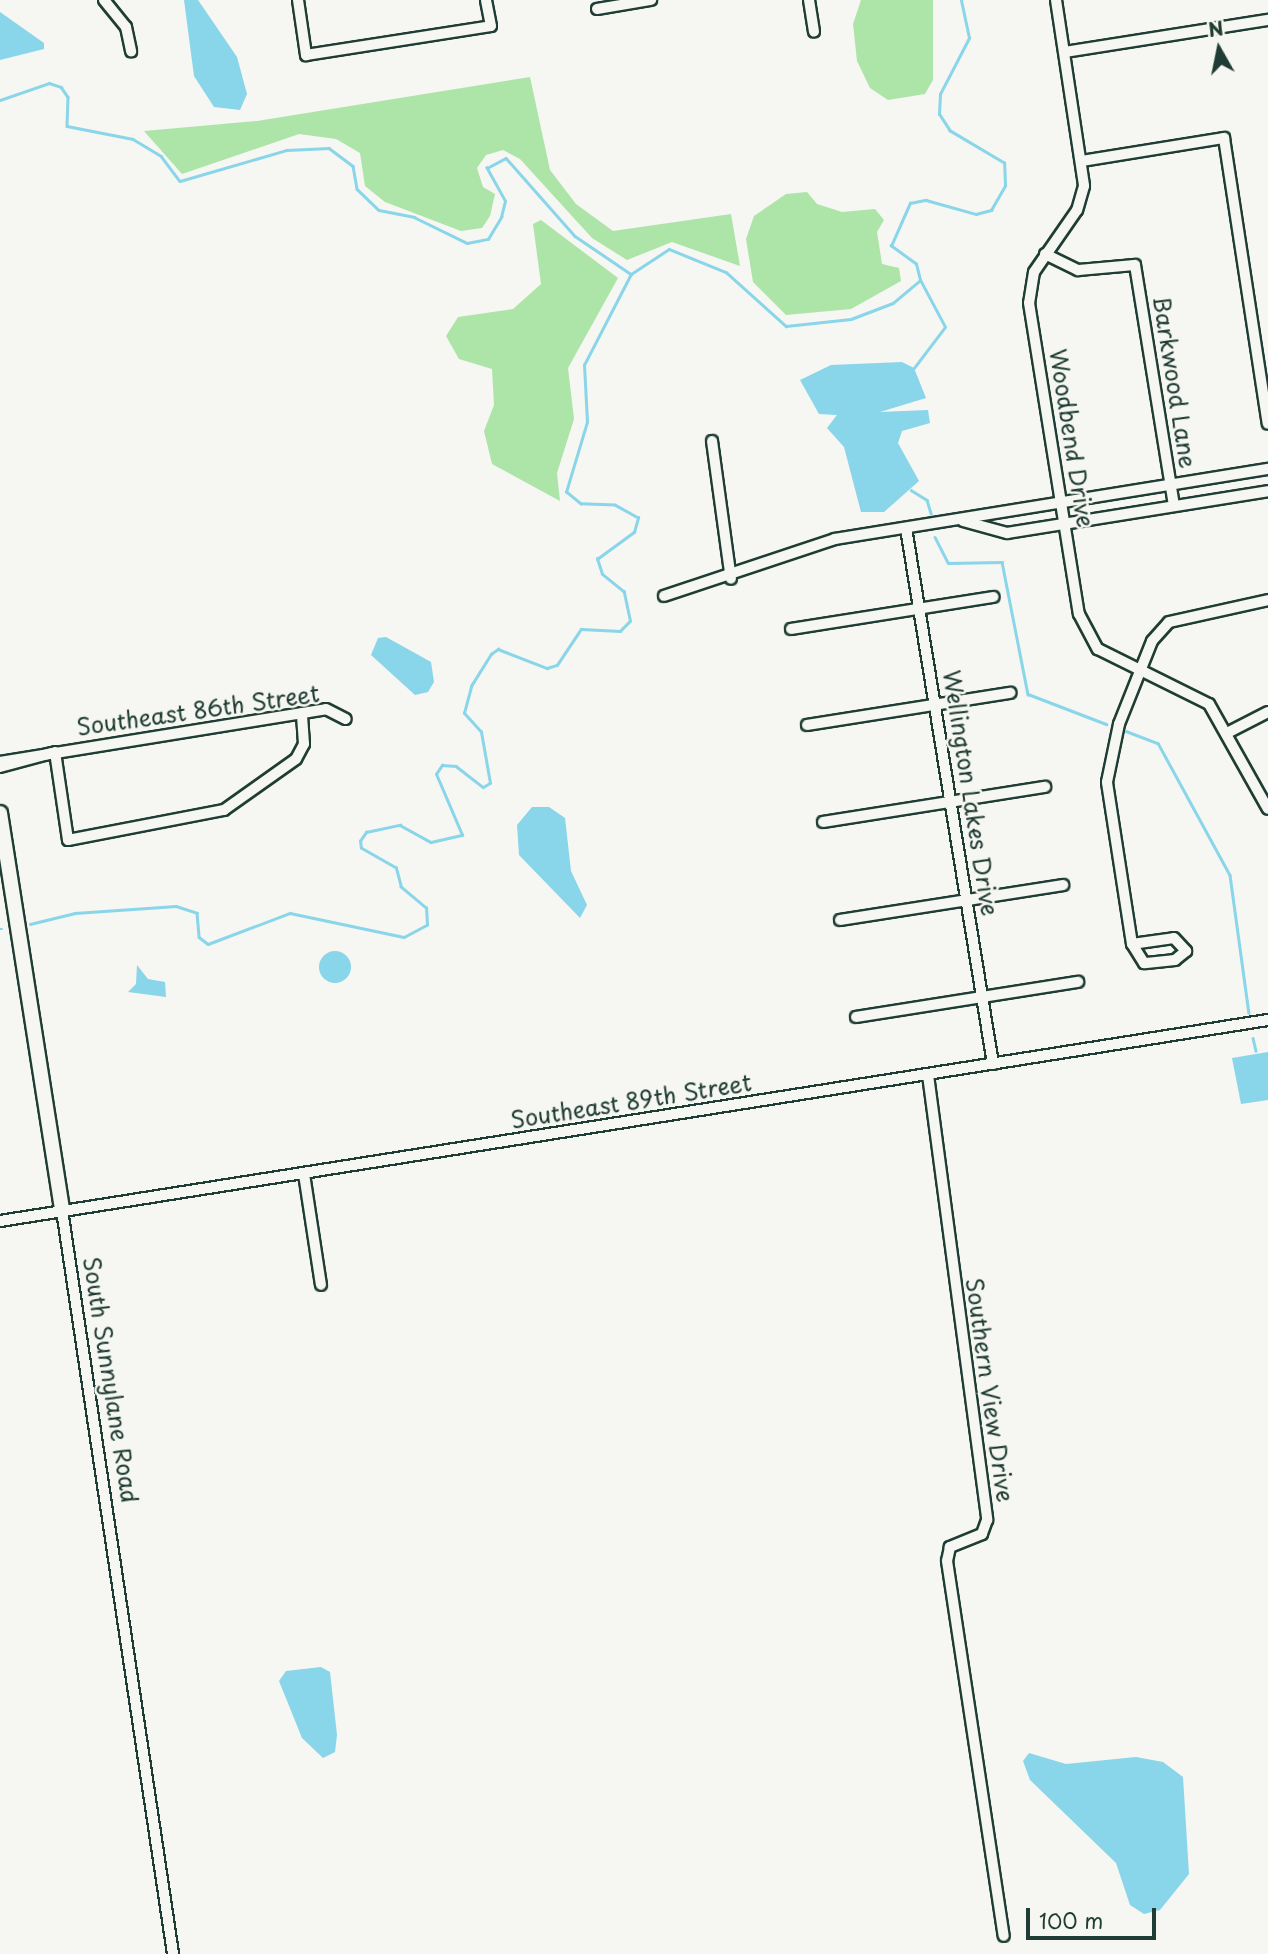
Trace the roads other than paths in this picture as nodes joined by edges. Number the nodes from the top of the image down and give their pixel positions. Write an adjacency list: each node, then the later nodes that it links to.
1 (104, 0): 10 (street)
2 (298, 0): 3 (street)
3 (486, 0)
4 (651, 0): 7 (street)
5 (809, 0): 9 (street)
6 (1056, 0): 11 (street, Woodbend Drive)
7 (597, 9)
8 (1268, 20): 11 (street)
9 (814, 32)
10 (131, 51)
11 (1065, 52): 12 (street, Woodbend Drive)
12 (1082, 161): 13 (street, Woodbend Drive); 14 (street)
13 (1045, 254): 17 (street, Barkwood Lane); 19 (street, Woodbend Drive)
14 (1268, 424)
15 (712, 441): 24 (street)
16 (1268, 469): 17 (street)
17 (1170, 485): 19 (street); 20 (street, Barkwood Lane)
18 (1268, 491): 20 (street)
19 (1061, 502): 21 (street); 22 (street, Woodbend Drive)
20 (1174, 506): 22 (street)
21 (961, 520): 22 (street); 23 (street)
22 (1065, 523): 30 (street, Woodbend Drive)
23 (906, 528): 24 (street); 28 (street, Wellington Lakes Drive)
24 (731, 579): 25 (street)
25 (664, 596)
26 (993, 597): 28 (street)
27 (1268, 600): 30 (street)
28 (920, 608): 29 (street); 32 (street, Wellington Lakes Drive)
29 (791, 629)
30 (1141, 669): 37 (street, Woodbend Drive); 48 (street)
31 (1010, 693): 32 (street)
32 (935, 705): 36 (street); 41 (street, Wellington Lakes Drive)
33 (1268, 712): 37 (street)
34 (302, 713): 35 (street, Southeast 86th Street); 38 (street, Southeast 86th Street); 38 (street)
35 (346, 719)
36 (807, 725)
37 (1227, 733): 42 (street, Woodbend Drive)
38 (55, 752): 39 (street, Southeast 86th Street)
39 (0, 764)
40 (1045, 787): 41 (street)
41 (951, 801): 44 (street); 46 (street, Wellington Lakes Drive)
42 (1268, 809)
43 (0, 813): 56 (main road, South Sunnylane Road)
44 (823, 822)
45 (1063, 885): 46 (street)
46 (967, 898): 47 (street); 50 (street, Wellington Lakes Drive)
47 (840, 920)
48 (1132, 944): 48 (street)
49 (1079, 982): 50 (street)
50 (983, 995): 51 (street); 53 (street, Wellington Lakes Drive)
51 (856, 1017)
52 (1268, 1020): 53 (street, Southeast 89th Street)
53 (993, 1064): 54 (street, Southeast 89th Street)
54 (928, 1075): 55 (street, Southeast 89th Street); 59 (street, Southern View Drive)
55 (304, 1174): 56 (street, Southeast 89th Street); 58 (street)
56 (62, 1210): 57 (street, Southeast 89th Street); 60 (street, South Sunnylane Road)
57 (0, 1221)
58 (321, 1285)
59 (1004, 1936)
60 (173, 1954)

